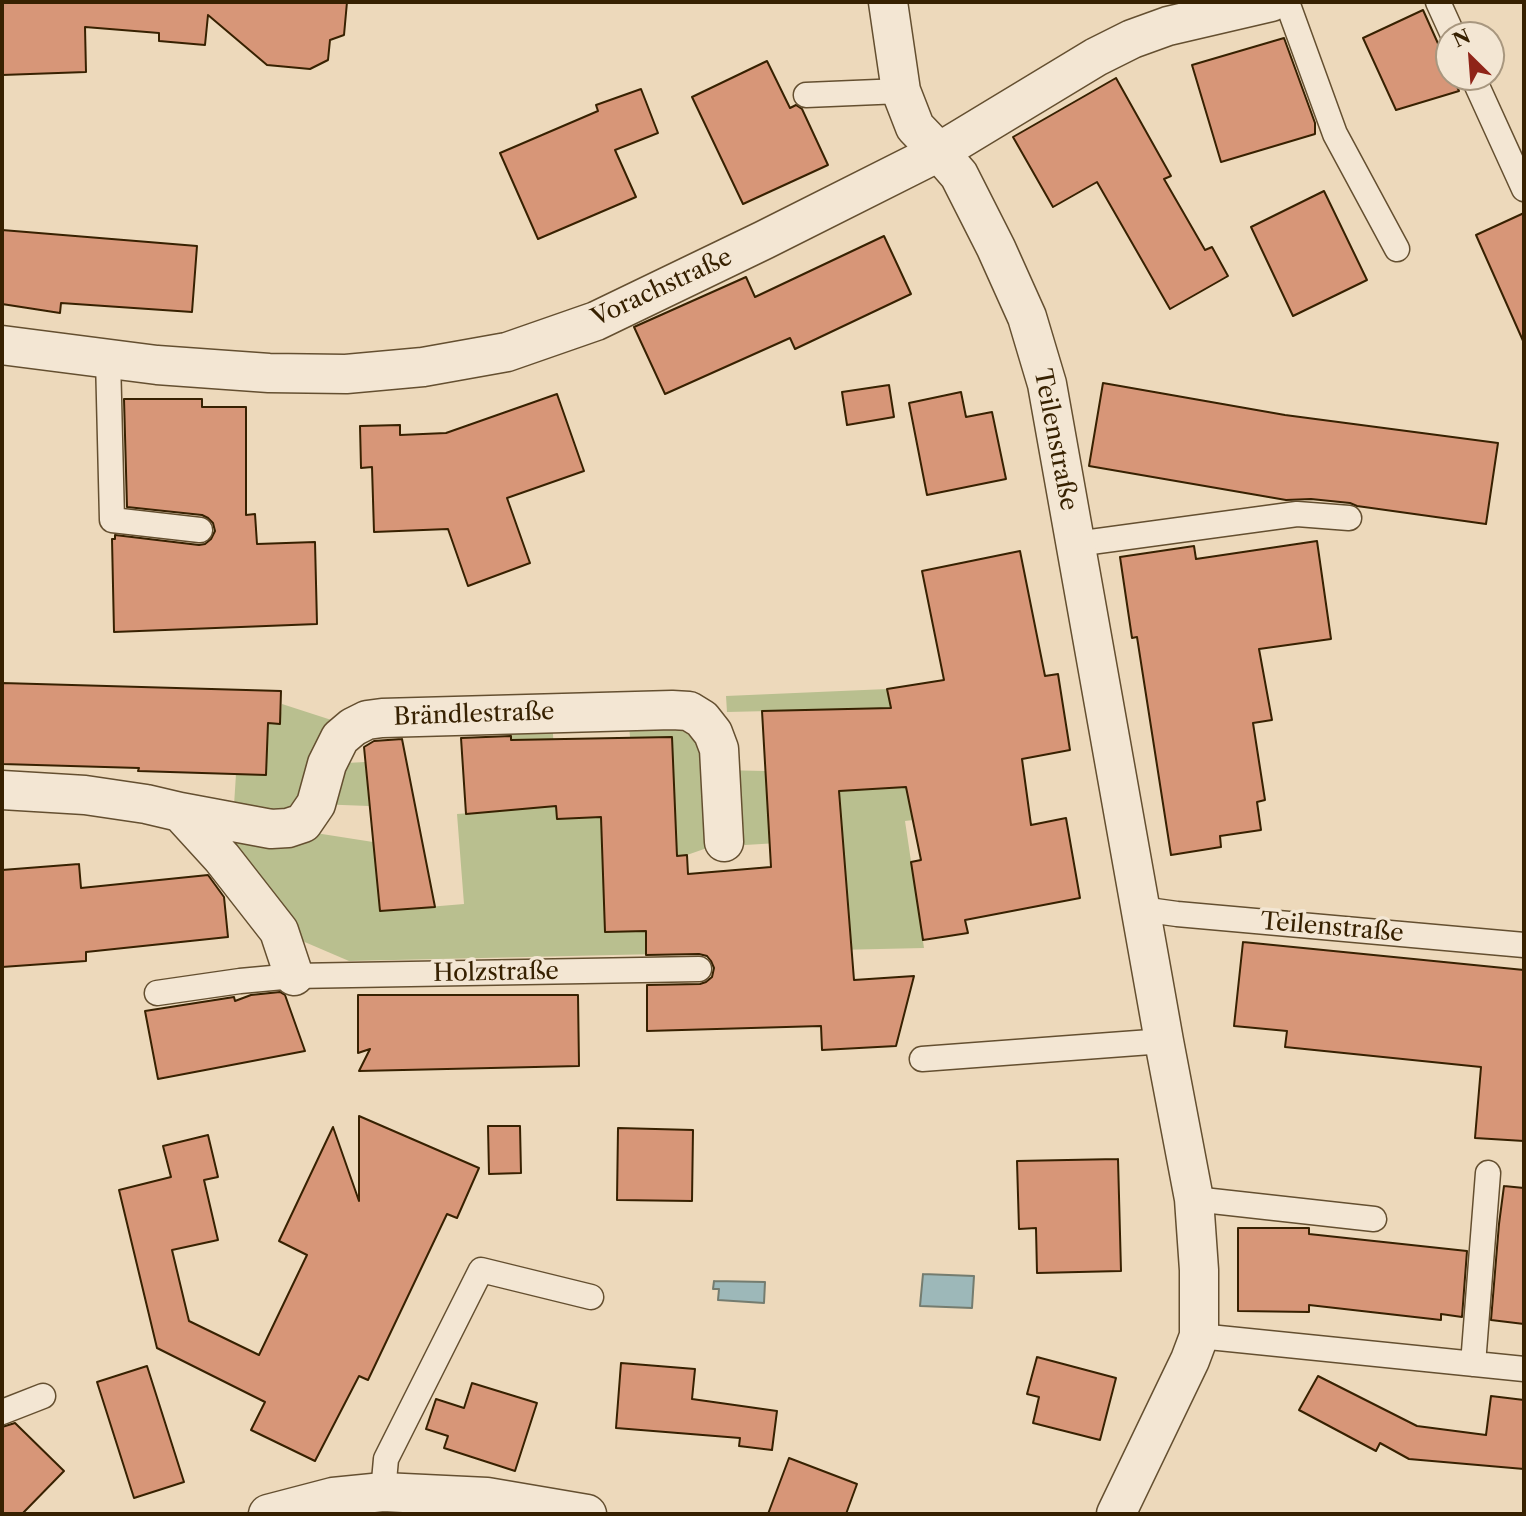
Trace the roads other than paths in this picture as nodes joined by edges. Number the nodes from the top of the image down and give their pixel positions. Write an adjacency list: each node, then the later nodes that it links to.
1 (888, 2): 6 (street, Teilenstraße)
2 (1271, 2): 9 (street, Vorachstraße)
3 (1287, 2): 11 (lane)
4 (1438, 2): 5 (lane)
5 (1447, 21)
6 (901, 91): 8 (lane); 9 (street, Teilenstraße)
7 (1479, 91): 10 (lane)
8 (806, 95)
9 (939, 152): 13 (street, Vorachstraße); 16 (street, Teilenstraße)
10 (1524, 189)
11 (1397, 249)
12 (2, 345): 13 (street, Vorachstraße)
13 (108, 358): 15 (lane)
14 (1349, 518): 16 (lane)
15 (200, 530)
16 (1076, 544): 20 (street, Teilenstraße)
17 (2, 790): 18 (street)
18 (180, 812): 19 (street, Brändlestraße); 23 (street)
19 (724, 842)
20 (1141, 909): 21 (lane, Teilenstraße); 25 (street, Teilenstraße)
21 (1524, 945)
22 (699, 969): 23 (lane, Holzstraße)
23 (294, 976): 24 (lane, Holzstraße)
24 (157, 993)
25 (1164, 1041): 26 (lane); 28 (street, Teilenstraße)
26 (922, 1059)
27 (1488, 1173): 32 (lane)
28 (1194, 1199): 29 (lane); 31 (street, Teilenstraße)
29 (1374, 1219)
30 (592, 1297): 36 (lane)
31 (1199, 1336): 32 (lane); 39 (street, Teilenstraße)
32 (1473, 1364): 33 (lane)
33 (1524, 1369)
34 (43, 1396): 35 (lane)
35 (2, 1412)
36 (383, 1492): 37 (street); 38 (street)
37 (268, 1514)
38 (587, 1514)
39 (1115, 1514)

